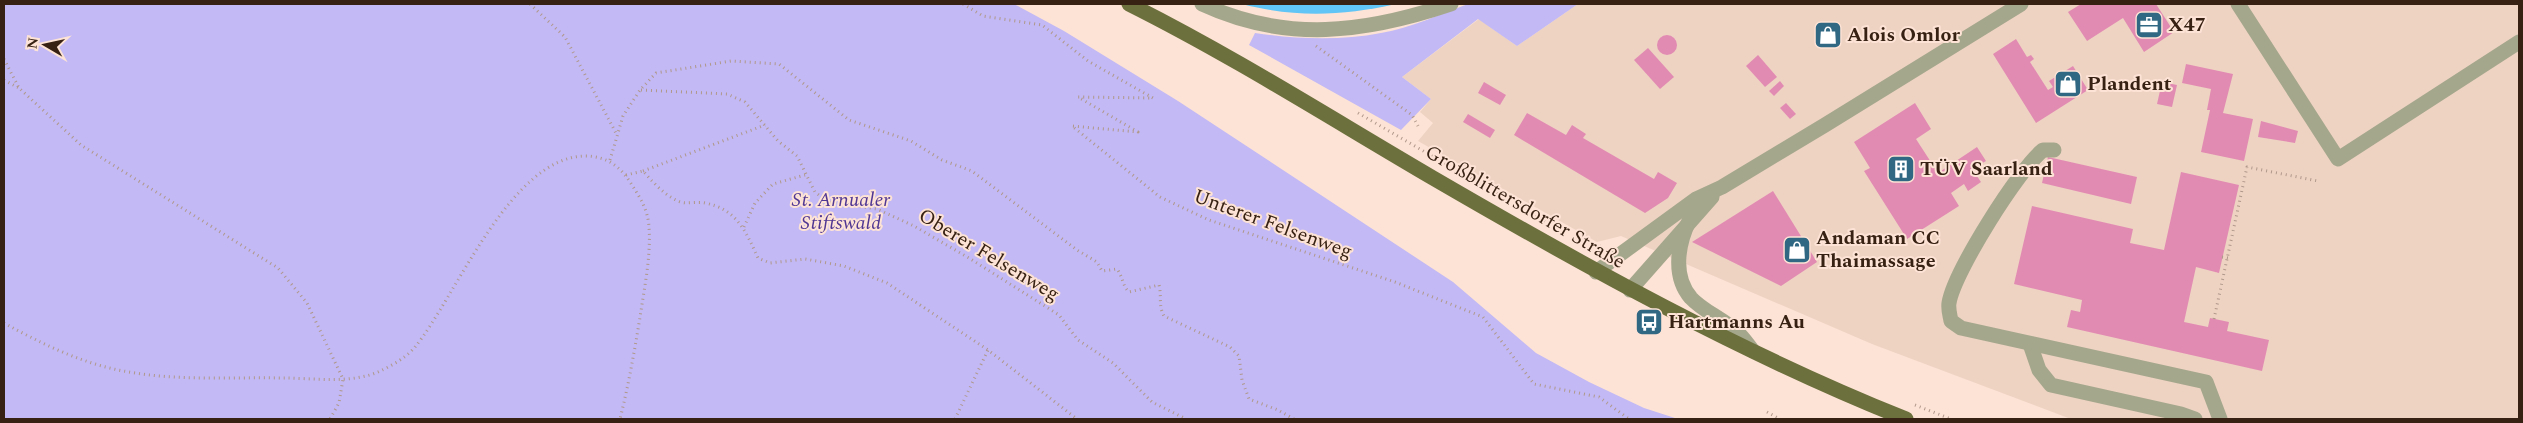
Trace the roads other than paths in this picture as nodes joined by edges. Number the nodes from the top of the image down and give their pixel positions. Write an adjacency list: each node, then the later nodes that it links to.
1 (1202, 4): 2 (street)
2 (1451, 4)
3 (2021, 4): 8 (street)
4 (2238, 4): 6 (street)
5 (1132, 6): 10 (main road, Großblittersdorfer Straße)
6 (2519, 42)
7 (2054, 150): 12 (street)
8 (1722, 187): 9 (street); 10 (street)
9 (1689, 221): 11 (street); 13 (street)
10 (1596, 272): 11 (main road, Großblittersdorfer Straße)
11 (1630, 290): 13 (main road, Großblittersdorfer Straße)
12 (2030, 344): 15 (street); 16 (street)
13 (1753, 351): 14 (main road, Großblittersdorfer Straße)
14 (1906, 419)
15 (2195, 419)
16 (2220, 419)

